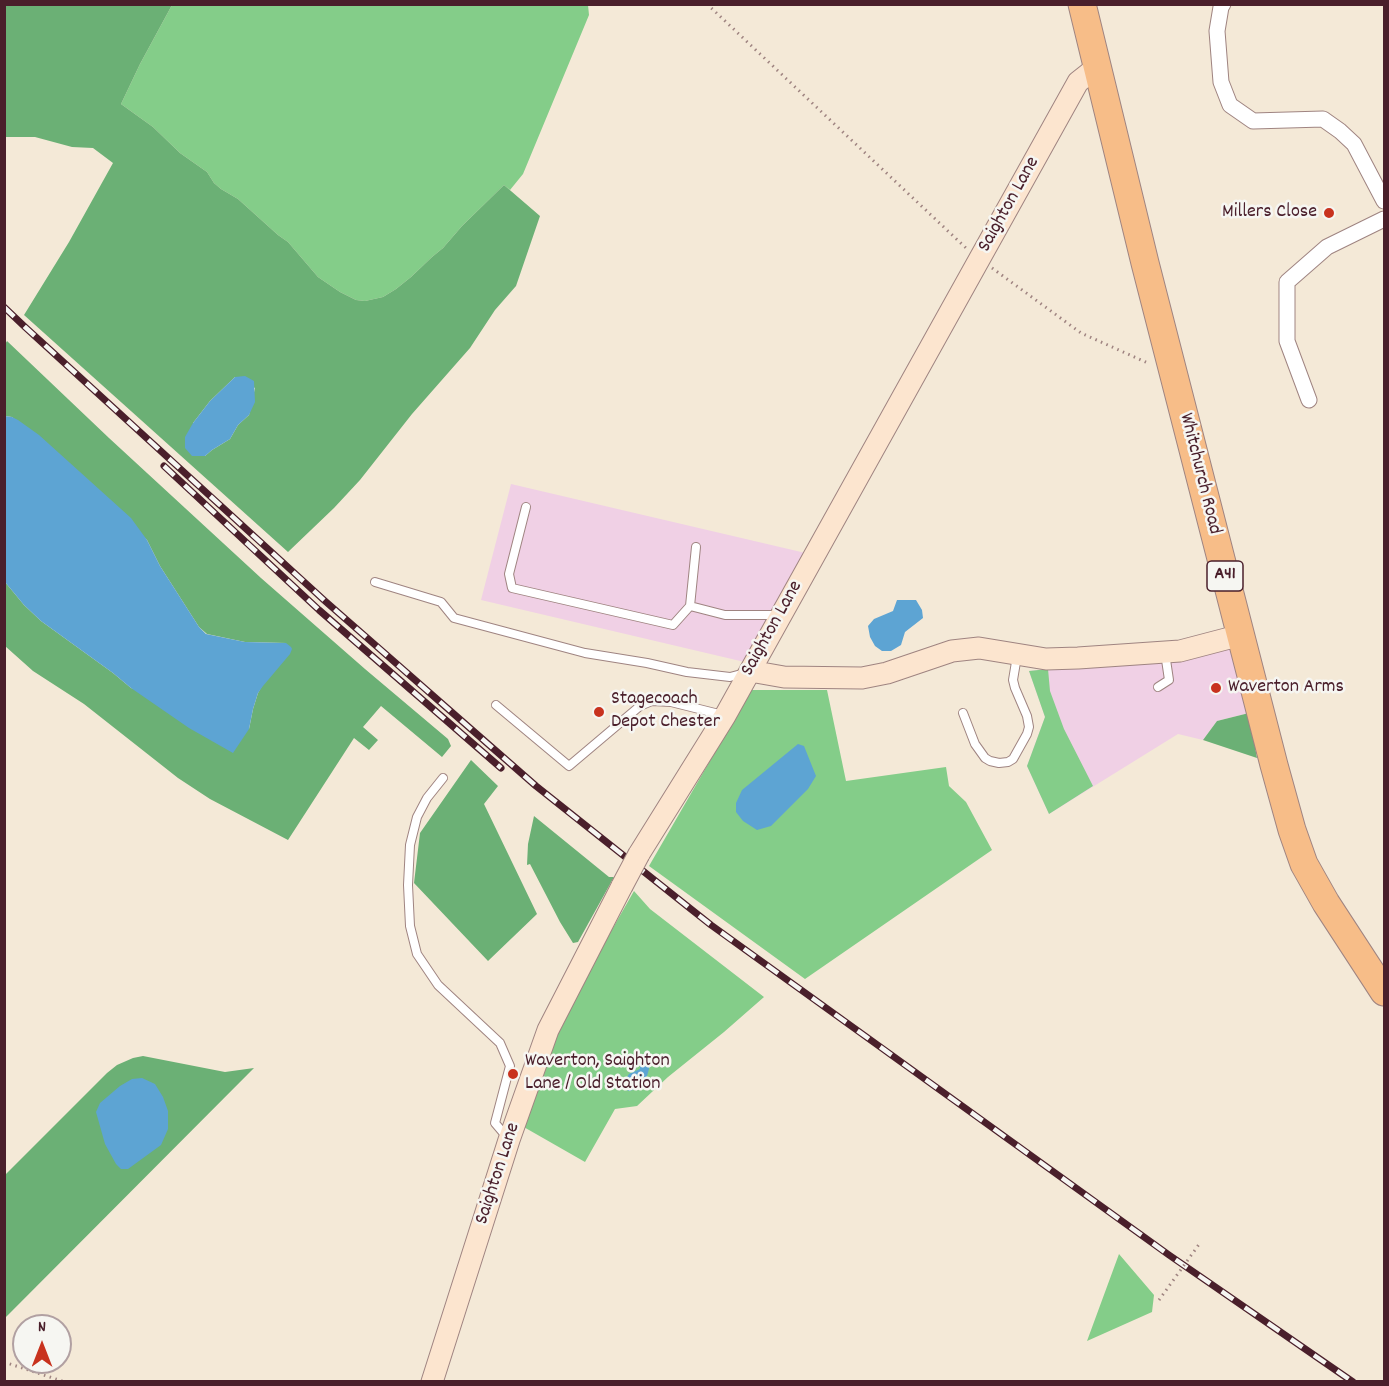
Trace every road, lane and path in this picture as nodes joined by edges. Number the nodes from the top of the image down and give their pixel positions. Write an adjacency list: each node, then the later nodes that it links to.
1 (707, 4): 7 (path)
2 (1082, 4): 4 (highway, Whitchurch Road / A41)
3 (1223, 4): 5 (street)
4 (1097, 67): 7 (street, Saighton Lane); 8 (highway, Whitchurch Road / A41)
5 (1384, 201)
6 (1384, 219): 9 (street)
7 (980, 260): 8 (path); 14 (street, Saighton Lane)
8 (1172, 367): 15 (highway, Whitchurch Road / A41)
9 (1309, 400)
10 (526, 507): 13 (lane)
11 (696, 547): 13 (lane)
12 (375, 582): 18 (lane)
13 (690, 606): 14 (lane)
14 (781, 615): 18 (street, Saighton Lane)
15 (1241, 635): 16 (street); 24 (highway, Whitchurch Road / A41)
16 (1165, 652): 17 (street); 19 (lane)
17 (1017, 654): 18 (street); 21 (lane)
18 (750, 671): 22 (street, Saighton Lane)
19 (1158, 687)
20 (496, 705): 22 (lane)
21 (963, 713)
22 (725, 716): 25 (street, Saighton Lane, bridge)
23 (443, 778): 25 (lane)
24 (1384, 992)
25 (509, 1140): 30 (street, Saighton Lane)
26 (1200, 1243): 27 (path, bridge)
27 (1159, 1300)
28 (4, 1362): 29 (path)
29 (65, 1382)
30 (432, 1382)

